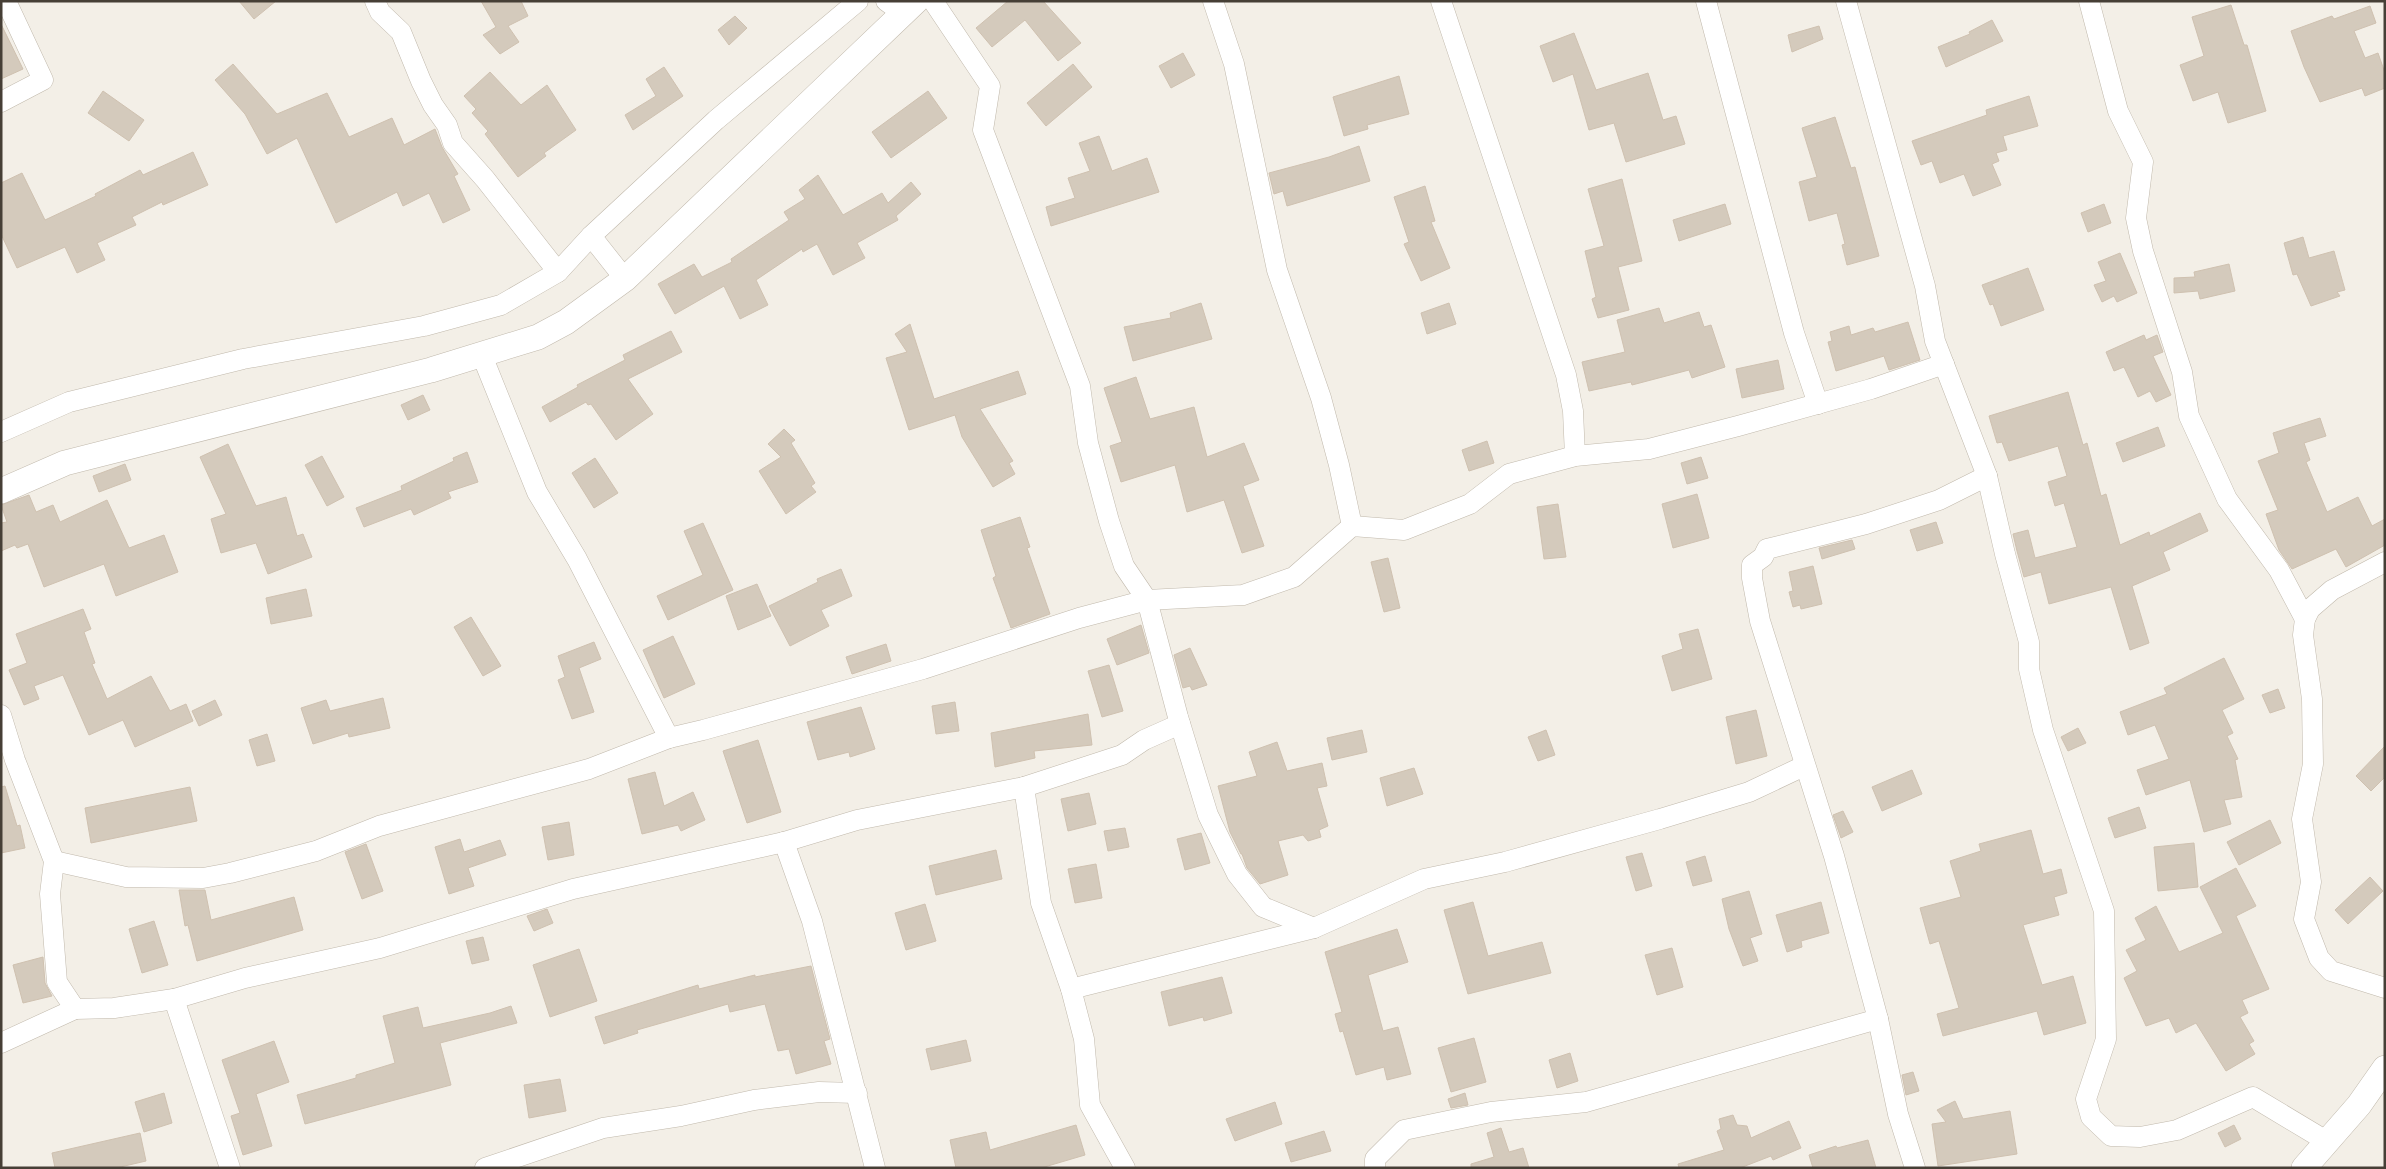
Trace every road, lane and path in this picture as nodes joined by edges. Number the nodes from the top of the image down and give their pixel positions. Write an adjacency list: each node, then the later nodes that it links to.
1 (6, 1): 11 (street)
2 (375, 1): 13 (street)
3 (858, 1): 12 (street)
4 (933, 1): 24 (street)
5 (1214, 1): 22 (street)
6 (1441, 1): 19 (street)
7 (1706, 1): 17 (street)
8 (1846, 1): 16 (street)
9 (2089, 1): 25 (street)
10 (902, 5): 14 (street)
11 (1, 102)
12 (591, 236): 13 (street); 14 (street)
13 (558, 272): 18 (street)
14 (624, 279): 15 (street)
15 (480, 353): 21 (street); 28 (street)
16 (1944, 364): 17 (street); 20 (street)
17 (1818, 404): 19 (street)
18 (1, 432)
19 (1575, 456): 22 (street)
20 (1987, 476): 30 (street); 43 (street)
21 (1, 491)
22 (1352, 526): 24 (street)
23 (2385, 562): 25 (street)
24 (1147, 600): 27 (street); 28 (street)
25 (2305, 619): 36 (street)
26 (1, 715): 29 (street)
27 (1180, 724): 31 (street); 34 (street)
28 (669, 738): 33 (street)
29 (8, 763): 33 (street)
30 (1804, 766): 34 (street); 39 (street)
31 (1024, 787): 32 (street); 35 (street)
32 (784, 842): 37 (street); 42 (street)
33 (54, 862): 38 (street)
34 (1314, 928): 35 (street)
35 (1071, 988): 47 (street)
36 (2385, 988)
37 (174, 1000): 38 (street); 44 (street)
38 (75, 1009): 40 (street)
39 (1878, 1019): 48 (street); 49 (street)
40 (1, 1043)
41 (2385, 1068): 43 (street)
42 (857, 1093): 45 (street); 46 (street)
43 (2328, 1142): 50 (street)
44 (230, 1168)
45 (485, 1168)
46 (875, 1168)
47 (1124, 1168)
48 (1375, 1168)
49 (1915, 1168)
50 (2304, 1168)

